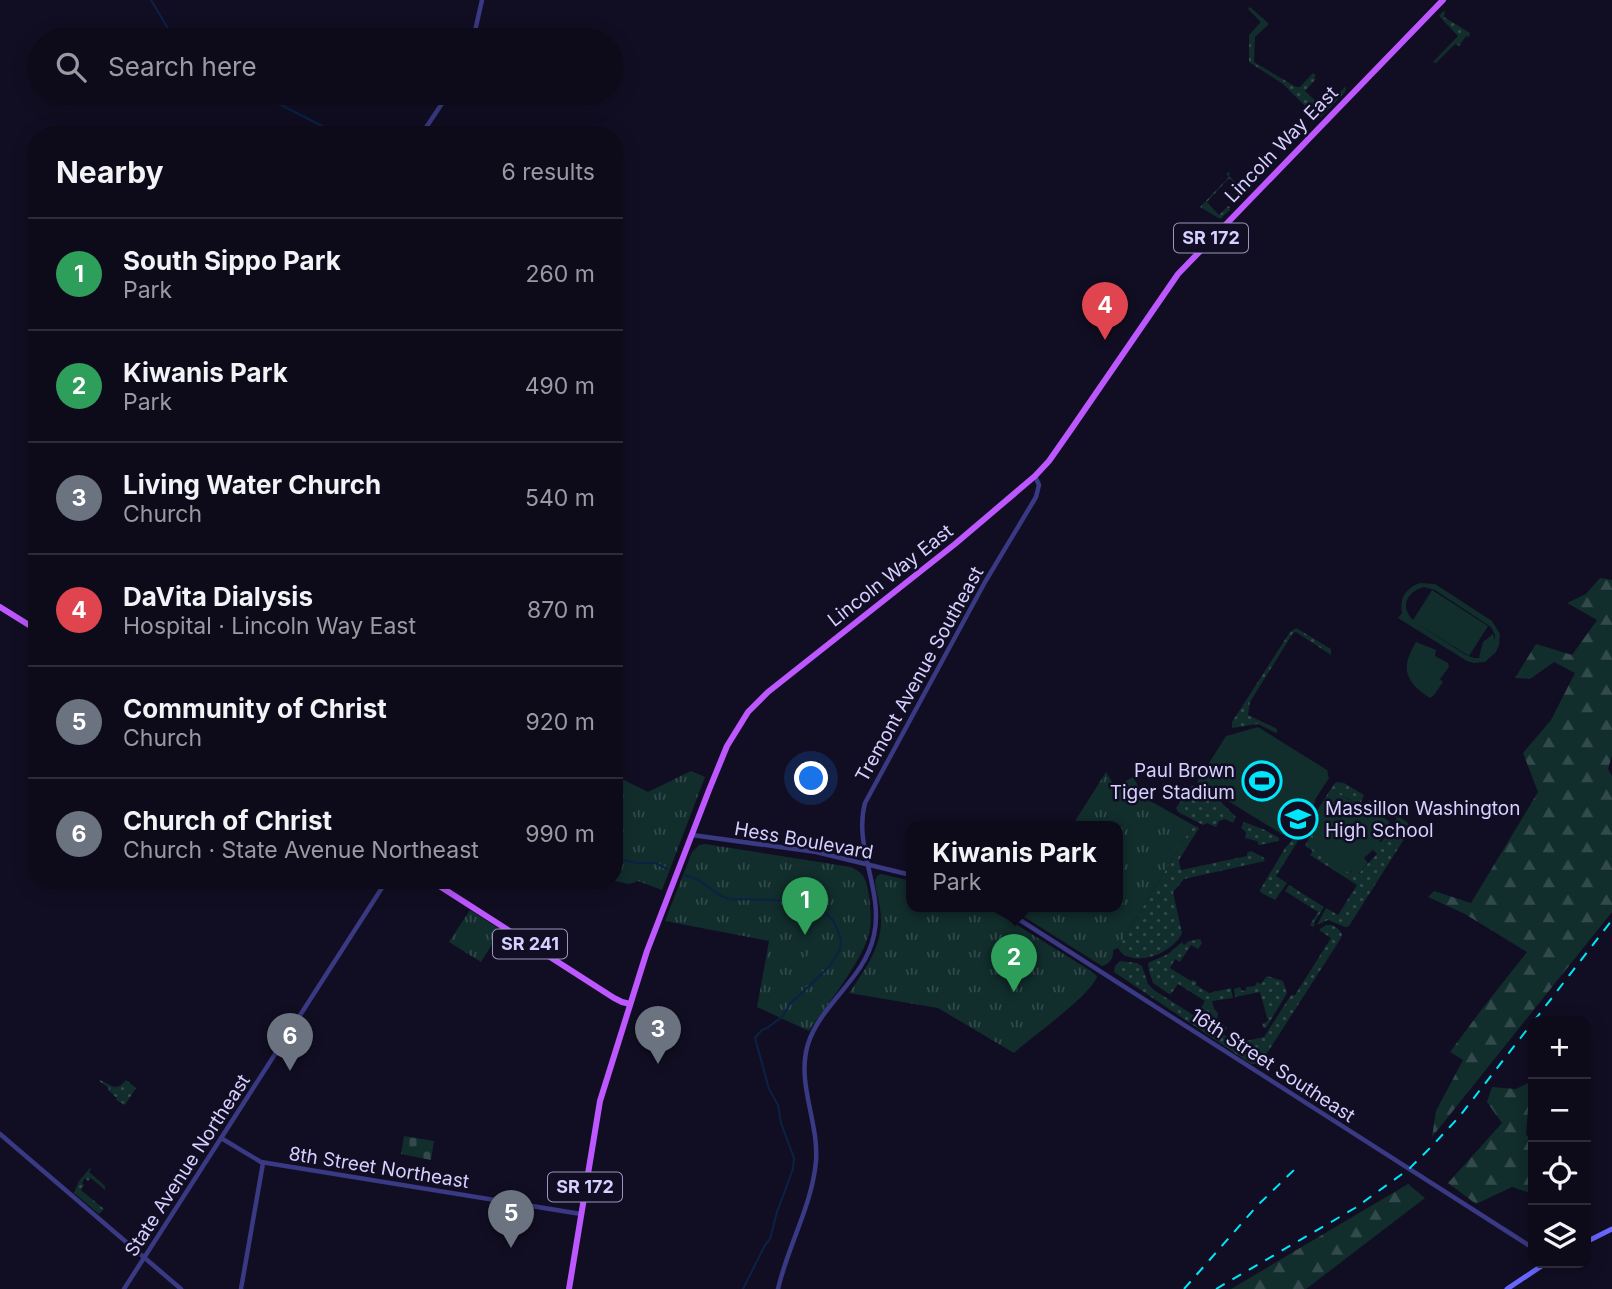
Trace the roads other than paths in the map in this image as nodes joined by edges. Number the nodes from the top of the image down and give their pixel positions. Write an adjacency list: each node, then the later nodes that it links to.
1 (482, 0): 3 (street)
2 (1443, 0): 6 (main road, Lincoln Way East / SR 172)
3 (476, 28)
4 (441, 105): 5 (street)
5 (427, 126)
6 (1035, 476): 9 (main road, Lincoln Way East / SR 172); 10 (street, Tremont Avenue Southeast)
7 (0, 607): 8 (main road)
8 (28, 624)
9 (691, 835): 10 (street, Hess Boulevard); 15 (main road, Lincoln Way East / SR 172)
10 (868, 864): 11 (street, Hess Boulevard); 29 (street, Tremont Avenue Southeast)
11 (906, 874)
12 (381, 889): 17 (street, State Avenue Northeast)
13 (444, 889): 15 (main road, SR 241)
14 (1007, 912): 22 (street, 16th Street Southeast)
15 (631, 1004): 19 (main road, Lincoln Way East / SR 172)
16 (0, 1133): 23 (street)
17 (221, 1138): 18 (street, 8th Street Northeast); 23 (street, State Avenue Northeast)
18 (263, 1163): 19 (street, 8th Street Northeast); 27 (street)
19 (581, 1214): 28 (main road, Lincoln Way East / SR 172)
20 (1612, 1229): 21 (main road)
21 (1591, 1240)
22 (1528, 1245)
23 (145, 1257): 25 (street, State Avenue Northeast); 26 (street)
24 (1538, 1268): 30 (main road)
25 (124, 1289)
26 (181, 1289)
27 (241, 1289)
28 (569, 1289)
29 (778, 1289)
30 (1507, 1289)

